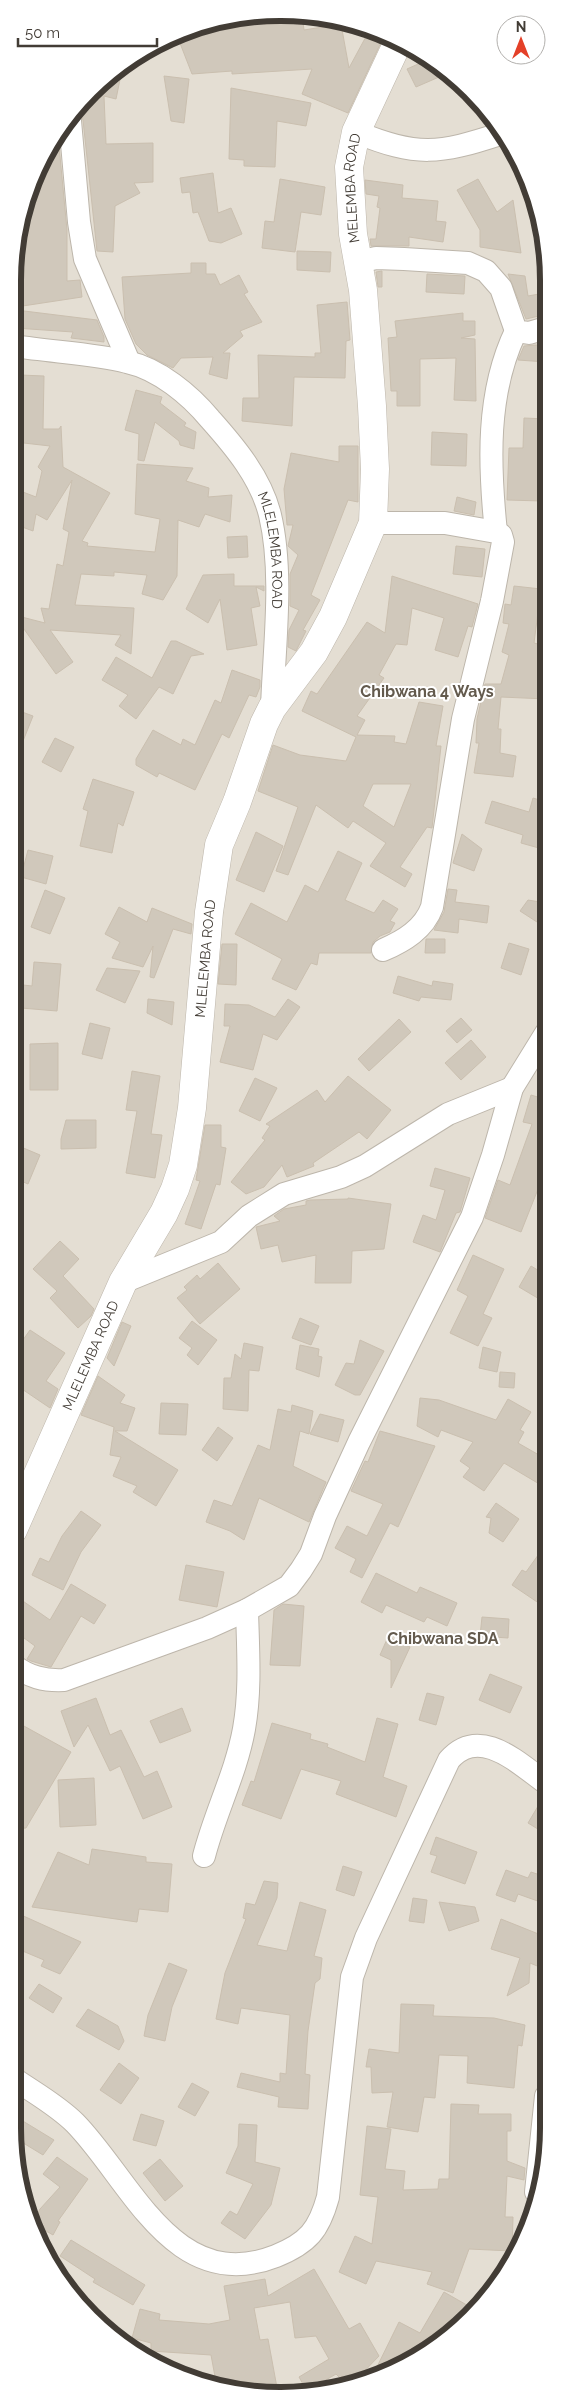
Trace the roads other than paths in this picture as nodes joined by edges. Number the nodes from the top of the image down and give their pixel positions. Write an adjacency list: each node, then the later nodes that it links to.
1 (395, 48): 3 (street, MELEMBA ROAD)
2 (71, 129): 9 (street)
3 (356, 132): 4 (street); 5 (street, MELEMBA ROAD)
4 (496, 135)
5 (358, 262): 7 (street); 10 (street, MELEMBA ROAD)
6 (540, 330): 7 (street)
7 (516, 331): 11 (street)
8 (21, 347): 9 (street, MLELEMBA ROAD)
9 (129, 362): 12 (street, MLELEMBA ROAD)
10 (373, 523): 11 (street); 12 (street)
11 (496, 532): 13 (street)
12 (272, 708): 16 (street, MLELEMBA ROAD)
13 (383, 950)
14 (540, 1043): 15 (street)
15 (512, 1088): 16 (street); 18 (street)
16 (123, 1282): 17 (street, MLELEMBA ROAD)
17 (21, 1512)
18 (247, 1610): 19 (street); 21 (street)
19 (21, 1670)
20 (540, 1779): 22 (street)
21 (204, 1856)
22 (21, 2084)

